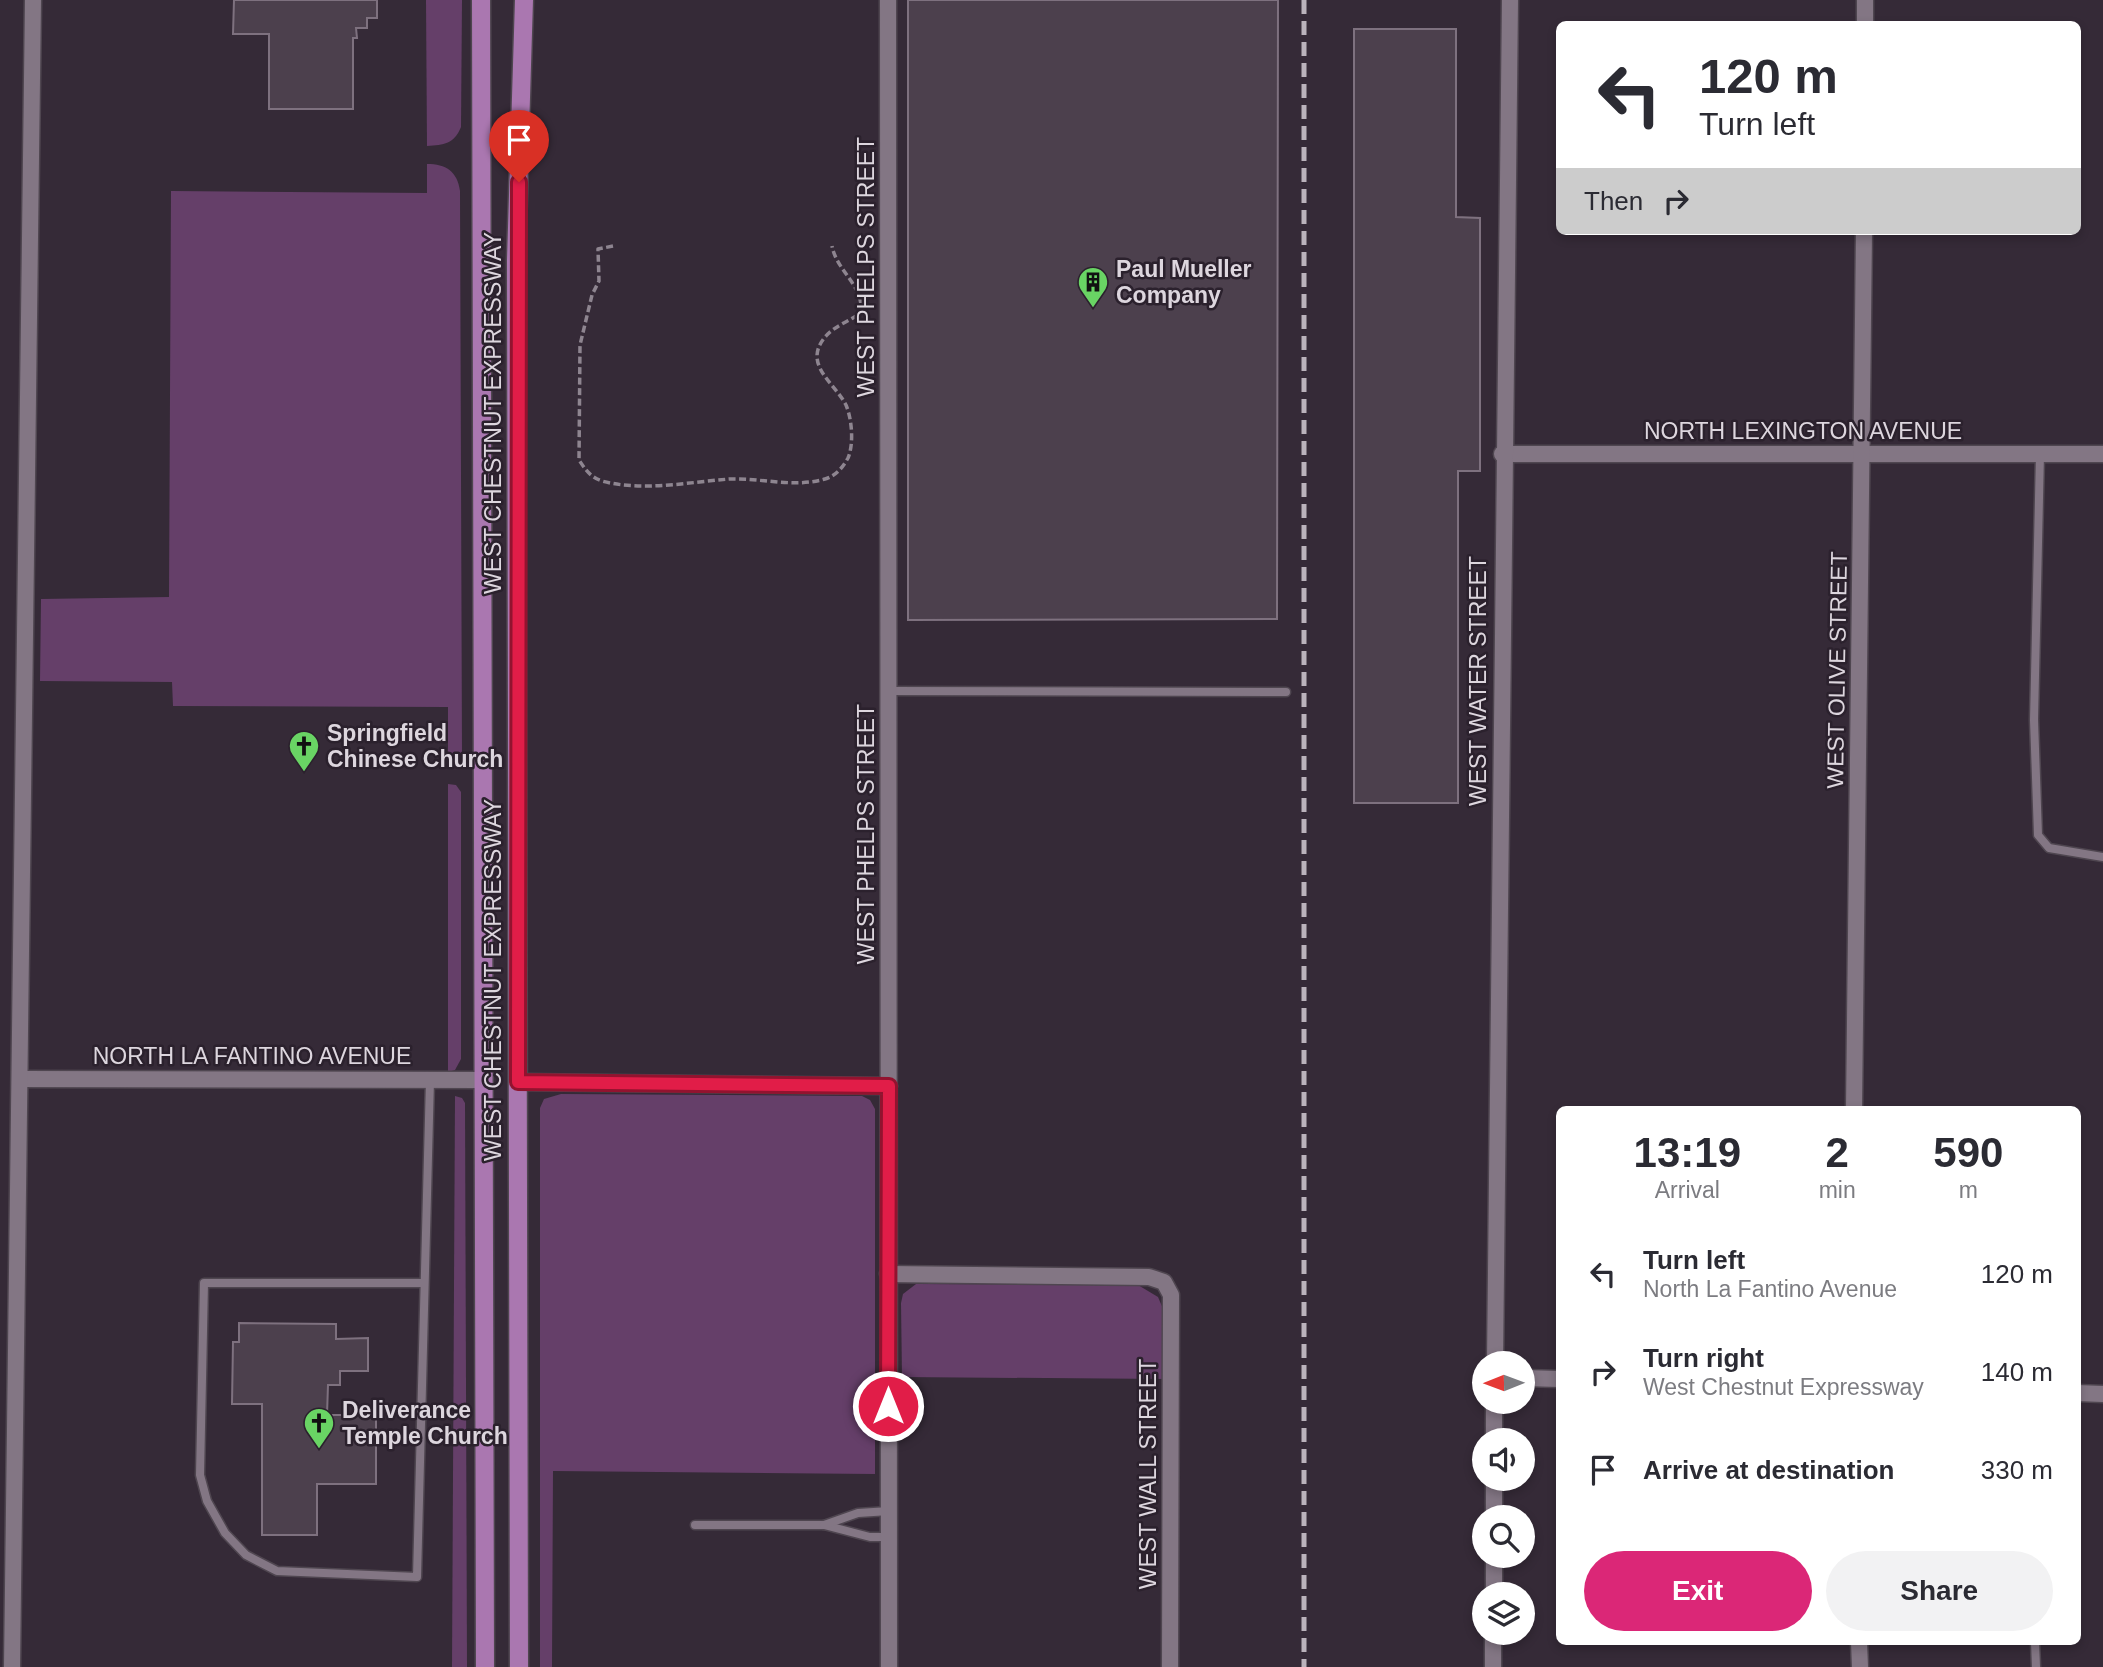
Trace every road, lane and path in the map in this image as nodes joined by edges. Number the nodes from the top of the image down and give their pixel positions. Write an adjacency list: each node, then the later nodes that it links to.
1 (33, 0): 18 (street)
2 (481, 0): 20 (main road, WEST CHESTNUT EXPRESSWAY)
3 (524, 0): 21 (main road, WEST CHESTNUT EXPRESSWAY)
4 (888, 0): 15 (street, WEST PHELPS STREET)
5 (1510, 0): 12 (street, WEST WATER STREET)
6 (1865, 0): 7 (street)
7 (1865, 21)
8 (1864, 235): 11 (street, WEST OLIVE STREET)
9 (613, 246): 10 (path)
10 (832, 246)
11 (1863, 452): 12 (street, NORTH LEXINGTON AVENUE); 13 (street, NORTH LEXINGTON AVENUE); 23 (street, WEST OLIVE STREET)
12 (1502, 454): 27 (street, WEST WATER STREET)
13 (2039, 454): 14 (street, NORTH LEXINGTON AVENUE); 17 (lane)
14 (2103, 454)
15 (889, 691): 16 (lane); 22 (street, WEST PHELPS STREET)
16 (1286, 692)
17 (2103, 857)
18 (20, 1079): 19 (street, NORTH LA FANTINO AVENUE); 24 (street)
19 (430, 1080): 20 (street, NORTH LA FANTINO AVENUE); 26 (lane)
20 (483, 1080): 40 (main road, WEST CHESTNUT EXPRESSWAY)
21 (518, 1082): 22 (street); 41 (main road, WEST CHESTNUT EXPRESSWAY)
22 (889, 1086): 25 (street, WEST PHELPS STREET)
23 (1854, 1106)
24 (8, 1261): 39 (street)
25 (888, 1274): 32 (street, WEST PHELPS STREET); 43 (street, WEST WALL STREET)
26 (423, 1283): 26 (lane)
27 (1495, 1351)
28 (1535, 1378): 29 (street)
29 (1556, 1379)
30 (2081, 1393): 31 (street)
31 (2103, 1394)
32 (889, 1511): 34 (lane); 35 (street, WEST PHELPS STREET)
33 (695, 1525): 34 (lane)
34 (824, 1525): 35 (lane)
35 (888, 1537): 42 (street, WEST PHELPS STREET)
36 (1493, 1645): 44 (street)
37 (1859, 1645): 45 (street)
38 (2035, 1645): 46 (lane)
39 (12, 1667)
40 (485, 1667)
41 (519, 1667)
42 (889, 1667)
43 (1170, 1667)
44 (1493, 1667)
45 (1860, 1667)
46 (2036, 1667)

